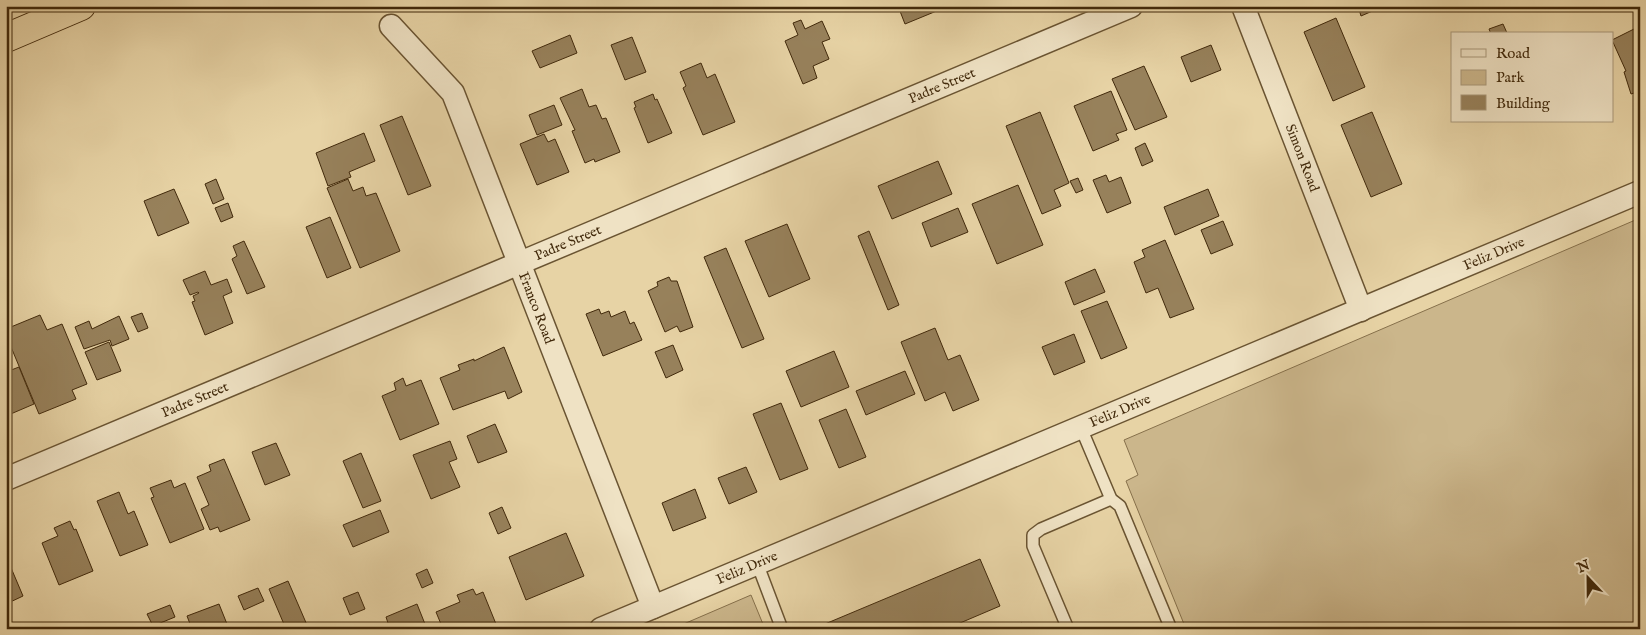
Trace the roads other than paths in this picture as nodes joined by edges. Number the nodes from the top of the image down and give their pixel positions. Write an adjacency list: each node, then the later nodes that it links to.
1 (81, 6): 5 (highway)
2 (1131, 6): 7 (street, Padre Street)
3 (1243, 6): 8 (street, Simon Road)
4 (391, 26): 7 (street, Franco Road)
5 (6, 38)
6 (1640, 192): 8 (street, Feliz Drive)
7 (519, 264): 10 (street, Padre Street); 13 (street, Franco Road)
8 (1361, 310): 9 (street, Feliz Drive)
9 (1081, 428): 11 (lane); 12 (street, Feliz Drive)
10 (6, 479)
11 (1111, 499): 16 (lane); 17 (lane)
12 (757, 564): 13 (street, Feliz Drive); 15 (lane)
13 (653, 607): 14 (street, Feliz Drive)
14 (601, 629)
15 (782, 629)
16 (1068, 629)
17 (1171, 629)

